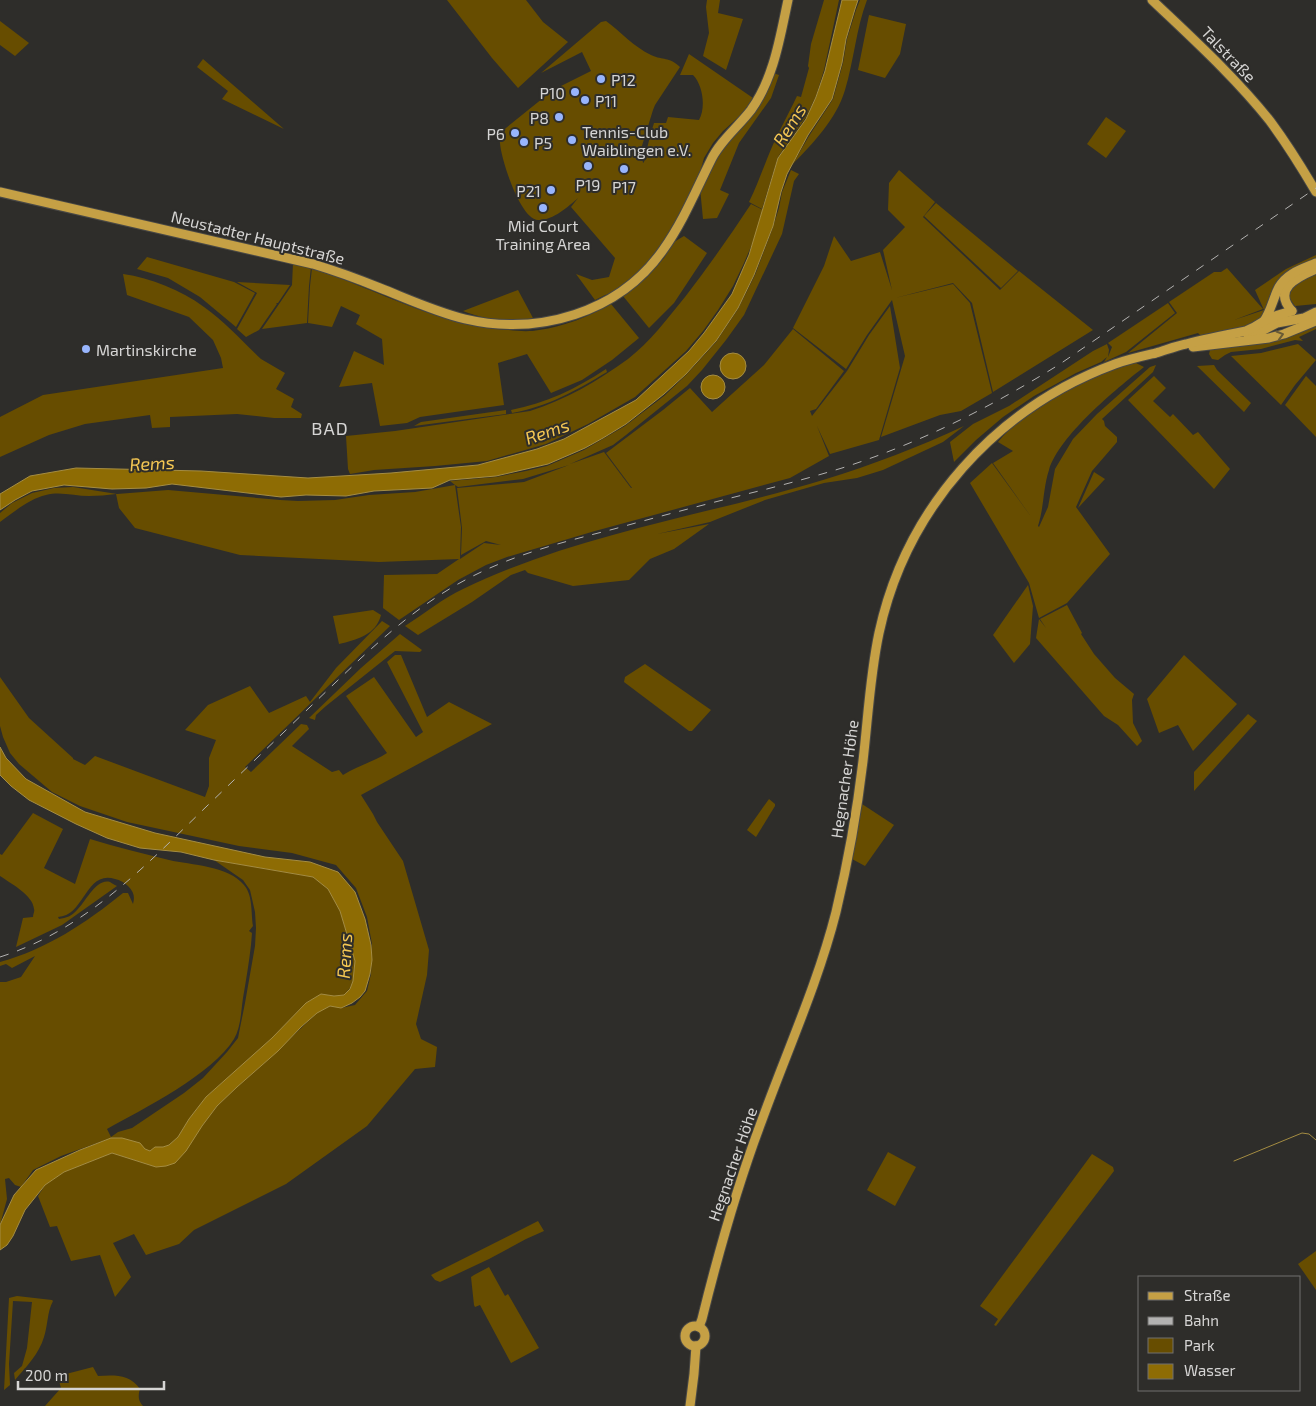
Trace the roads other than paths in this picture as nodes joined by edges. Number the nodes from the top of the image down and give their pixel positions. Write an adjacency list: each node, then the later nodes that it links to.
1 (788, 0): 3 (main road, Neustadter Hauptstraße)
2 (1152, 0): 4 (main road, Talstraße)
3 (0, 192)
4 (1316, 192)
5 (1316, 263): 7 (main road, Hegnacher Höhe)
6 (1316, 269): 8 (main road)
7 (1271, 311): 8 (main road, Hegnacher Höhe); 10 (main road, Hegnacher Höhe)
8 (1292, 311): 9 (main road, Hegnacher Höhe); 10 (main road, Hegnacher Höhe)
9 (1316, 311): 12 (main road, Hegnacher Höhe)
10 (1264, 320): 13 (main road, Hegnacher Höhe)
11 (1316, 321): 12 (main road, Hegnacher Höhe, one-way to 11)
12 (1241, 342): 13 (main road, Hegnacher Höhe)
13 (1160, 352): 14 (main road, Hegnacher Höhe)
14 (699, 1326): 15 (main road); 15 (main road)
15 (696, 1346): 16 (main road)
16 (690, 1406)

